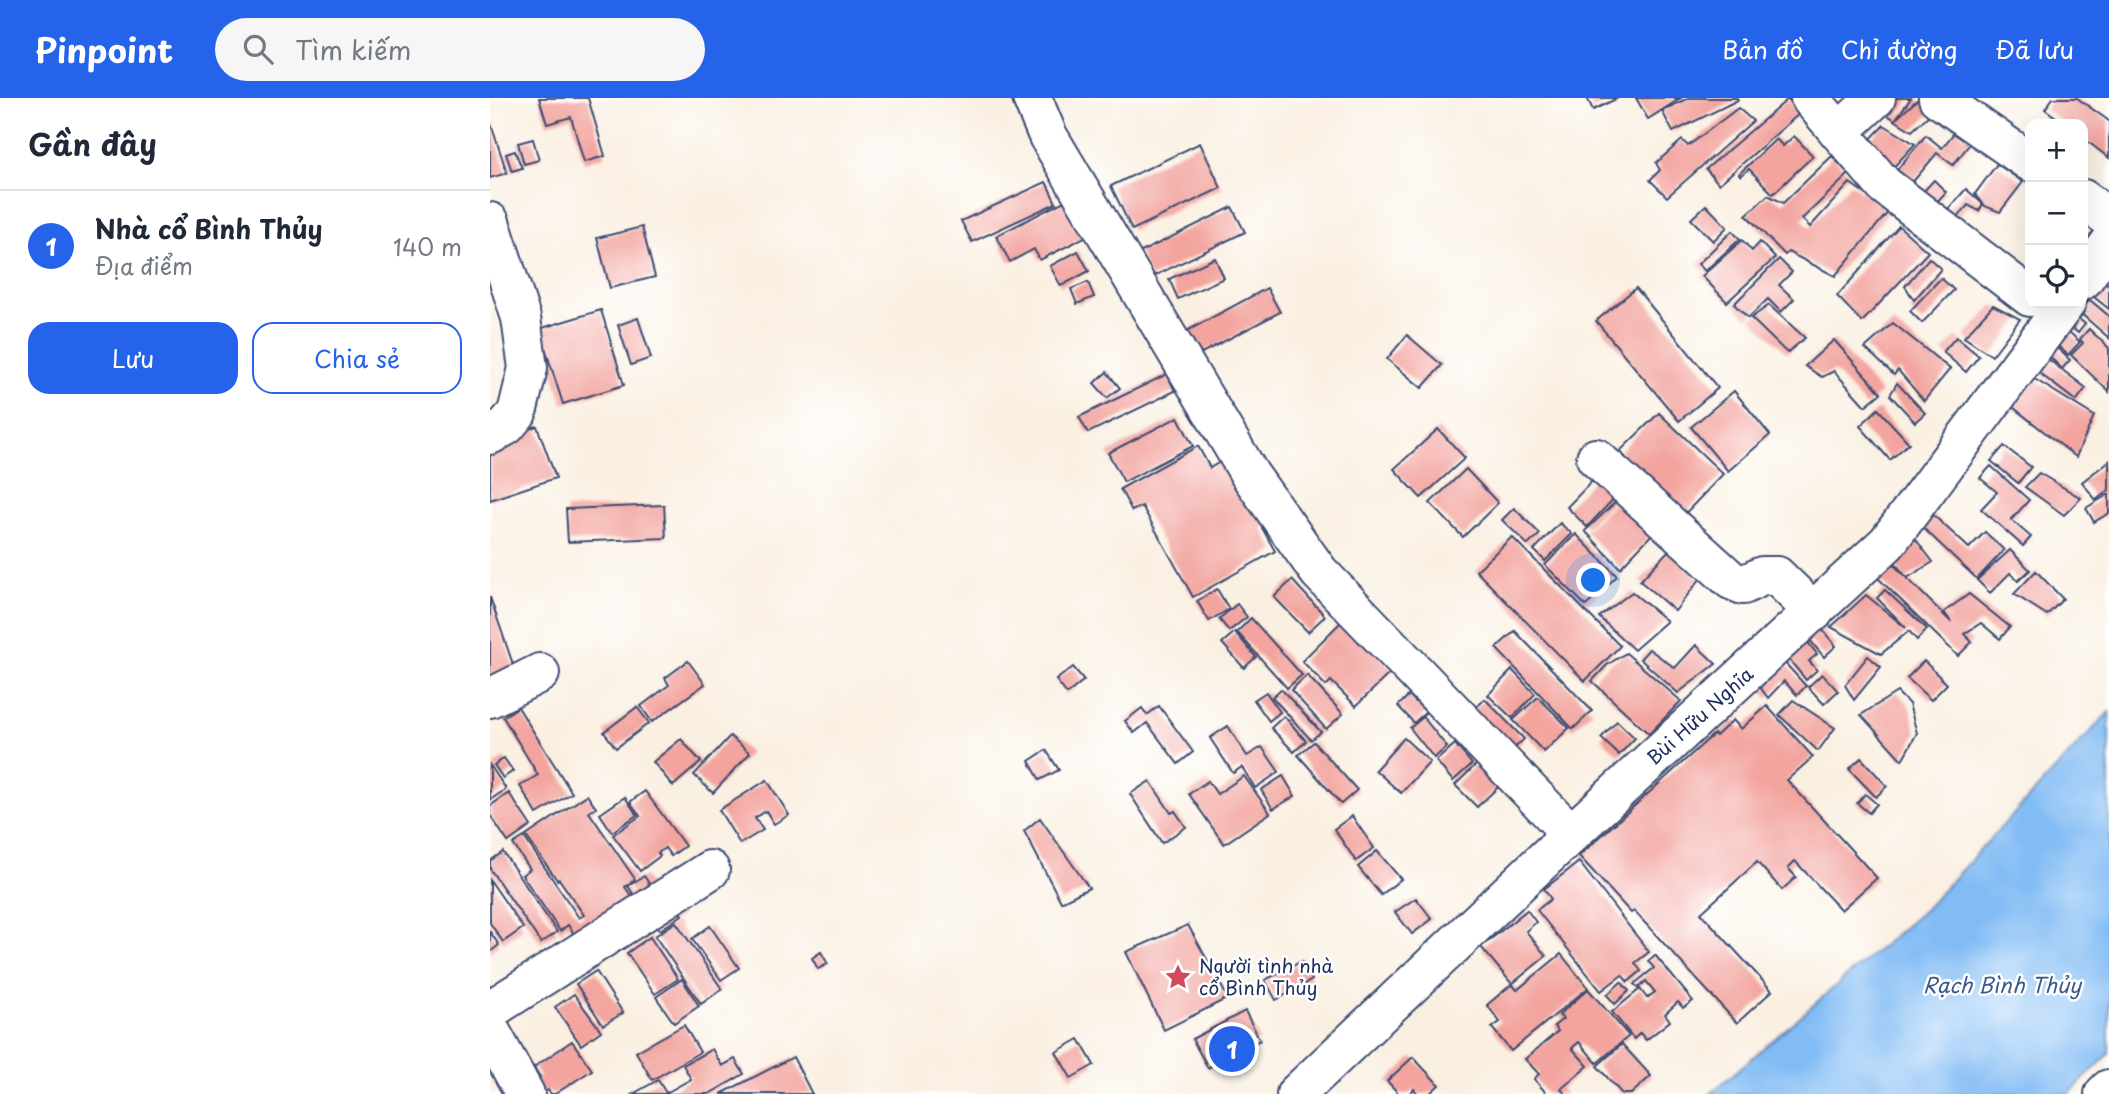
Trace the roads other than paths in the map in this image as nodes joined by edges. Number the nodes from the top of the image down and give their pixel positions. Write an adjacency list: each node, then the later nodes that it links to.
1 (1032, 98): 19 (street)
2 (1810, 98): 5 (street)
3 (1876, 98): 5 (street)
4 (1938, 98): 6 (street)
5 (1839, 132): 12 (street)
6 (2025, 159)
7 (2088, 203): 8 (street)
8 (2109, 218)
9 (490, 222): 14 (street)
10 (2109, 244): 11 (street)
11 (2088, 273)
12 (2025, 289)
13 (2045, 308): 16 (street, Bùi Hữu Nghĩa)
14 (490, 435)
15 (1596, 458): 16 (street)
16 (1814, 612): 19 (street, Bùi Hữu Nghĩa)
17 (540, 673): 18 (street)
18 (490, 698)
19 (1571, 834): 25 (street, Bùi Hữu Nghĩa)
20 (710, 870): 21 (street)
21 (490, 1010)
22 (490, 1030): 24 (street)
23 (2109, 1088): 26 (street)
24 (525, 1094)
25 (1296, 1094)
26 (2104, 1094)

